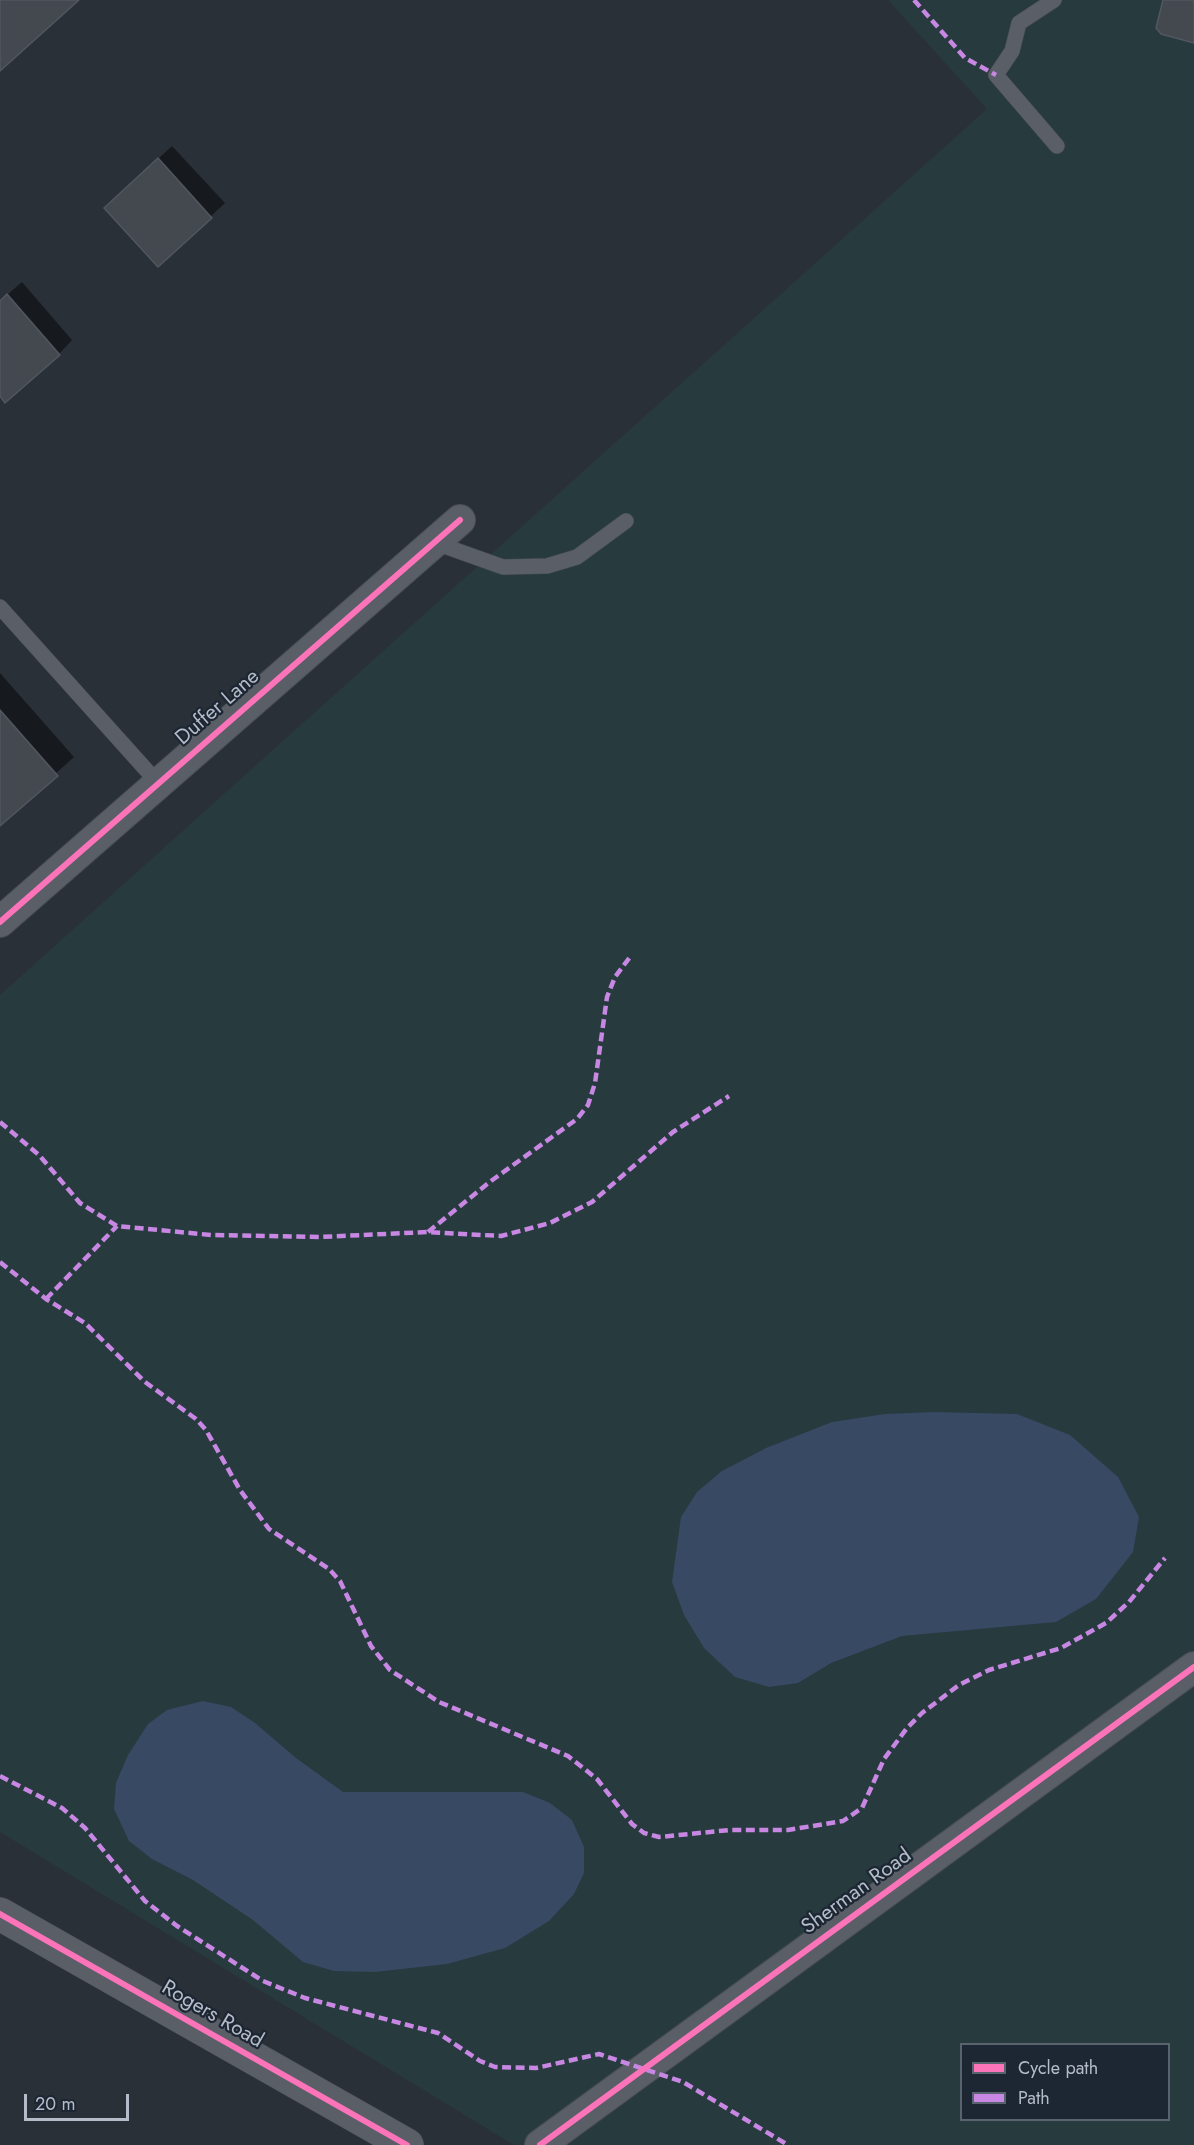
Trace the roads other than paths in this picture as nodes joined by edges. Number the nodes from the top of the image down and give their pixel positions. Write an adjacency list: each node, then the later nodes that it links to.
1 (1054, 0): 2 (lane)
2 (1057, 146)
3 (460, 520): 5 (street, Duffer Lane)
4 (626, 521): 5 (lane)
5 (434, 542): 7 (street, Duffer Lane)
6 (0, 607): 7 (lane)
7 (158, 783): 8 (street, Duffer Lane)
8 (0, 922)
9 (1194, 1667): 12 (street, Sherman Road)
10 (0, 1914): 11 (street, Rogers Road)
11 (407, 2145)
12 (540, 2145)

